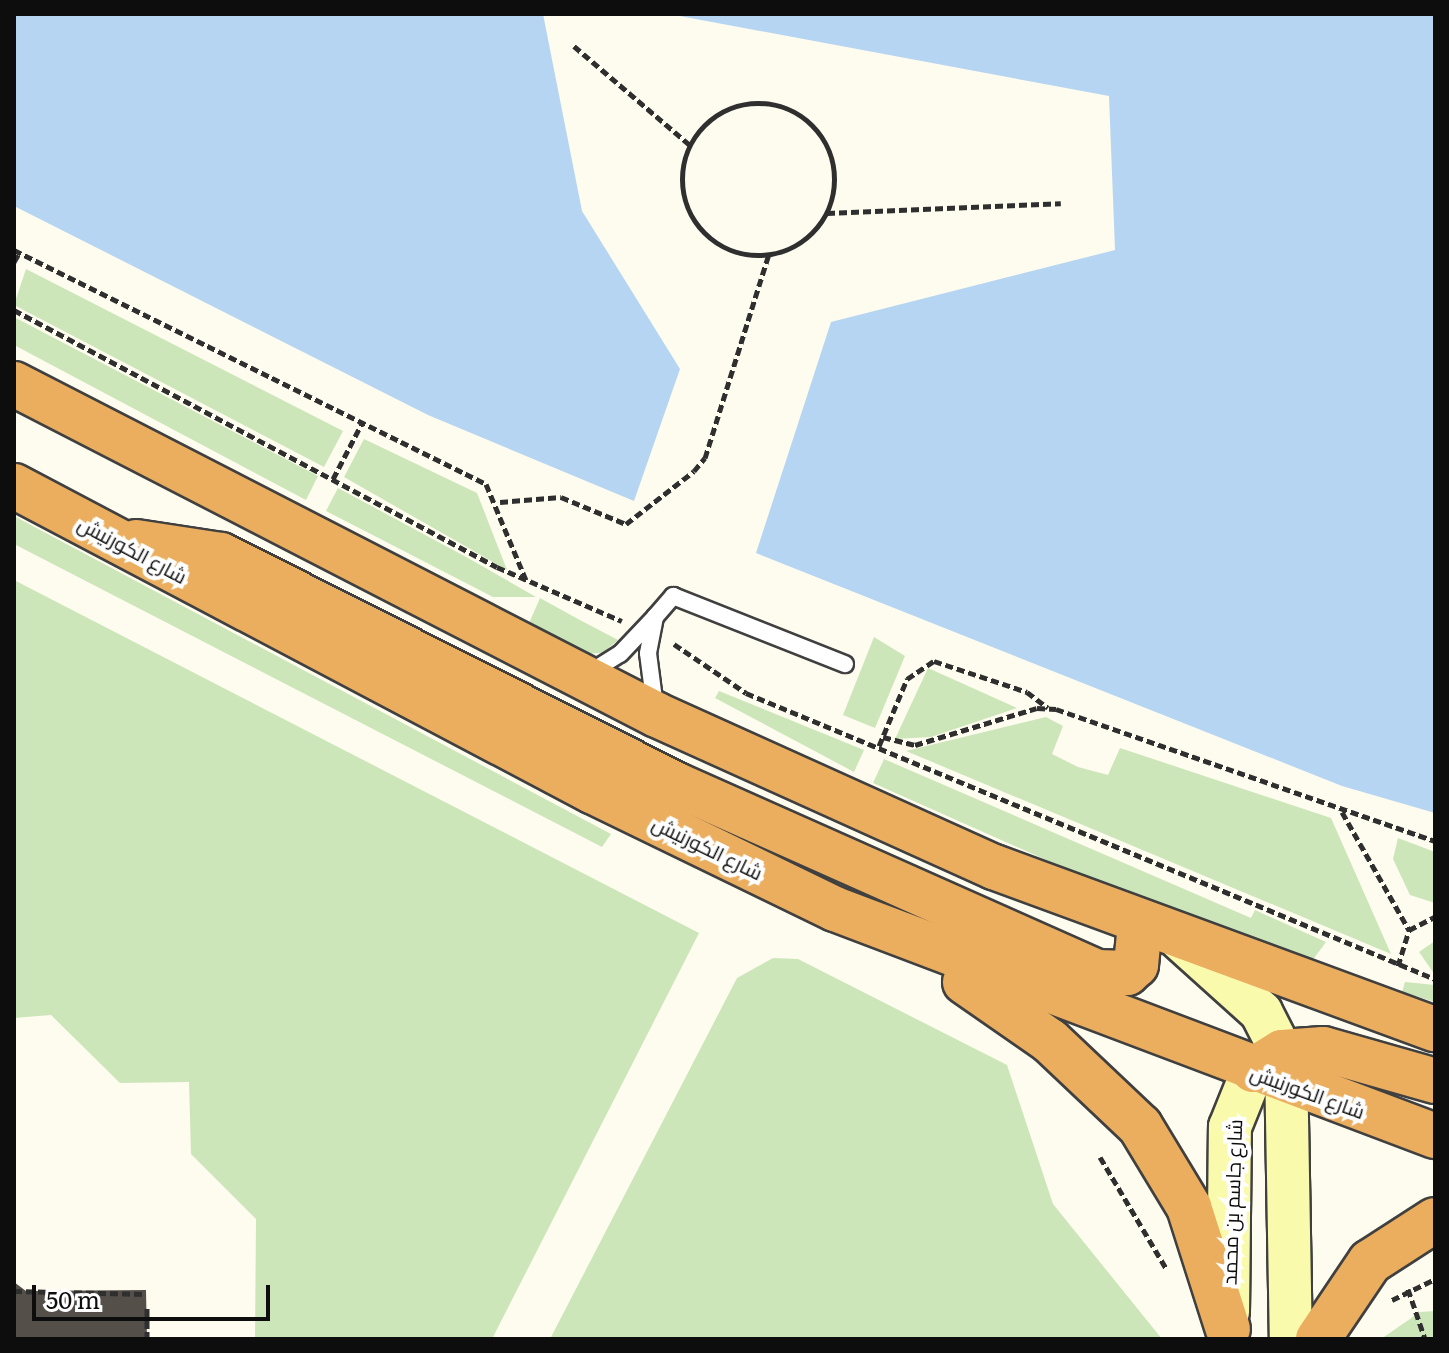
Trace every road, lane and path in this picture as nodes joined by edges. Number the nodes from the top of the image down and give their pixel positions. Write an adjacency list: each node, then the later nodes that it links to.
1 (574, 46): 2 (path)
2 (690, 145): 4 (path); 6 (path)
3 (1061, 203): 4 (path)
4 (827, 213): 6 (path)
5 (16, 252): 7 (path); 10 (path)
6 (769, 254): 13 (path)
7 (14, 262)
8 (14, 310): 11 (path)
9 (14, 384): 20 (highway)
10 (362, 423): 11 (path); 13 (path)
11 (333, 479): 15 (path)
12 (14, 486): 14 (highway, شارع الكورنيش)
13 (500, 502): 15 (path)
14 (117, 541): 28 (highway); 30 (highway, شارع الكورنيش)
15 (526, 581): 17 (path)
16 (655, 617): 19 (lane); 20 (lane); 22 (lane)
17 (627, 623)
18 (663, 639): 24 (path)
19 (845, 664)
20 (579, 678): 22 (highway)
21 (1048, 708): 23 (path); 23 (path); 25 (path)
22 (657, 715): 28 (highway)
23 (883, 737): 24 (path)
24 (879, 746): 32 (path)
25 (1341, 811): 26 (path); 29 (path)
26 (1435, 841)
27 (1435, 917): 29 (path)
28 (1140, 924): 31 (highway)
29 (1409, 930): 32 (path)
30 (896, 936): 35 (highway, شارع الكورنيش); 43 (highway)
31 (1181, 940): 34 (highway); 35 (street)
32 (1398, 966): 33 (path)
33 (1435, 979)
34 (1435, 1029)
35 (1274, 1068): 36 (highway); 37 (highway, شارع الكورنيش); 43 (street, شارع جاسم بن محمد); 45 (street)
36 (1435, 1081)
37 (1435, 1136)
38 (1100, 1157): 40 (path)
39 (1435, 1220): 46 (highway)
40 (1171, 1277)
41 (1408, 1288): 47 (path)
42 (14, 1291): 44 (path)
43 (1228, 1334)
44 (147, 1339)
45 (1291, 1339)
46 (1318, 1339)
47 (1425, 1339)

